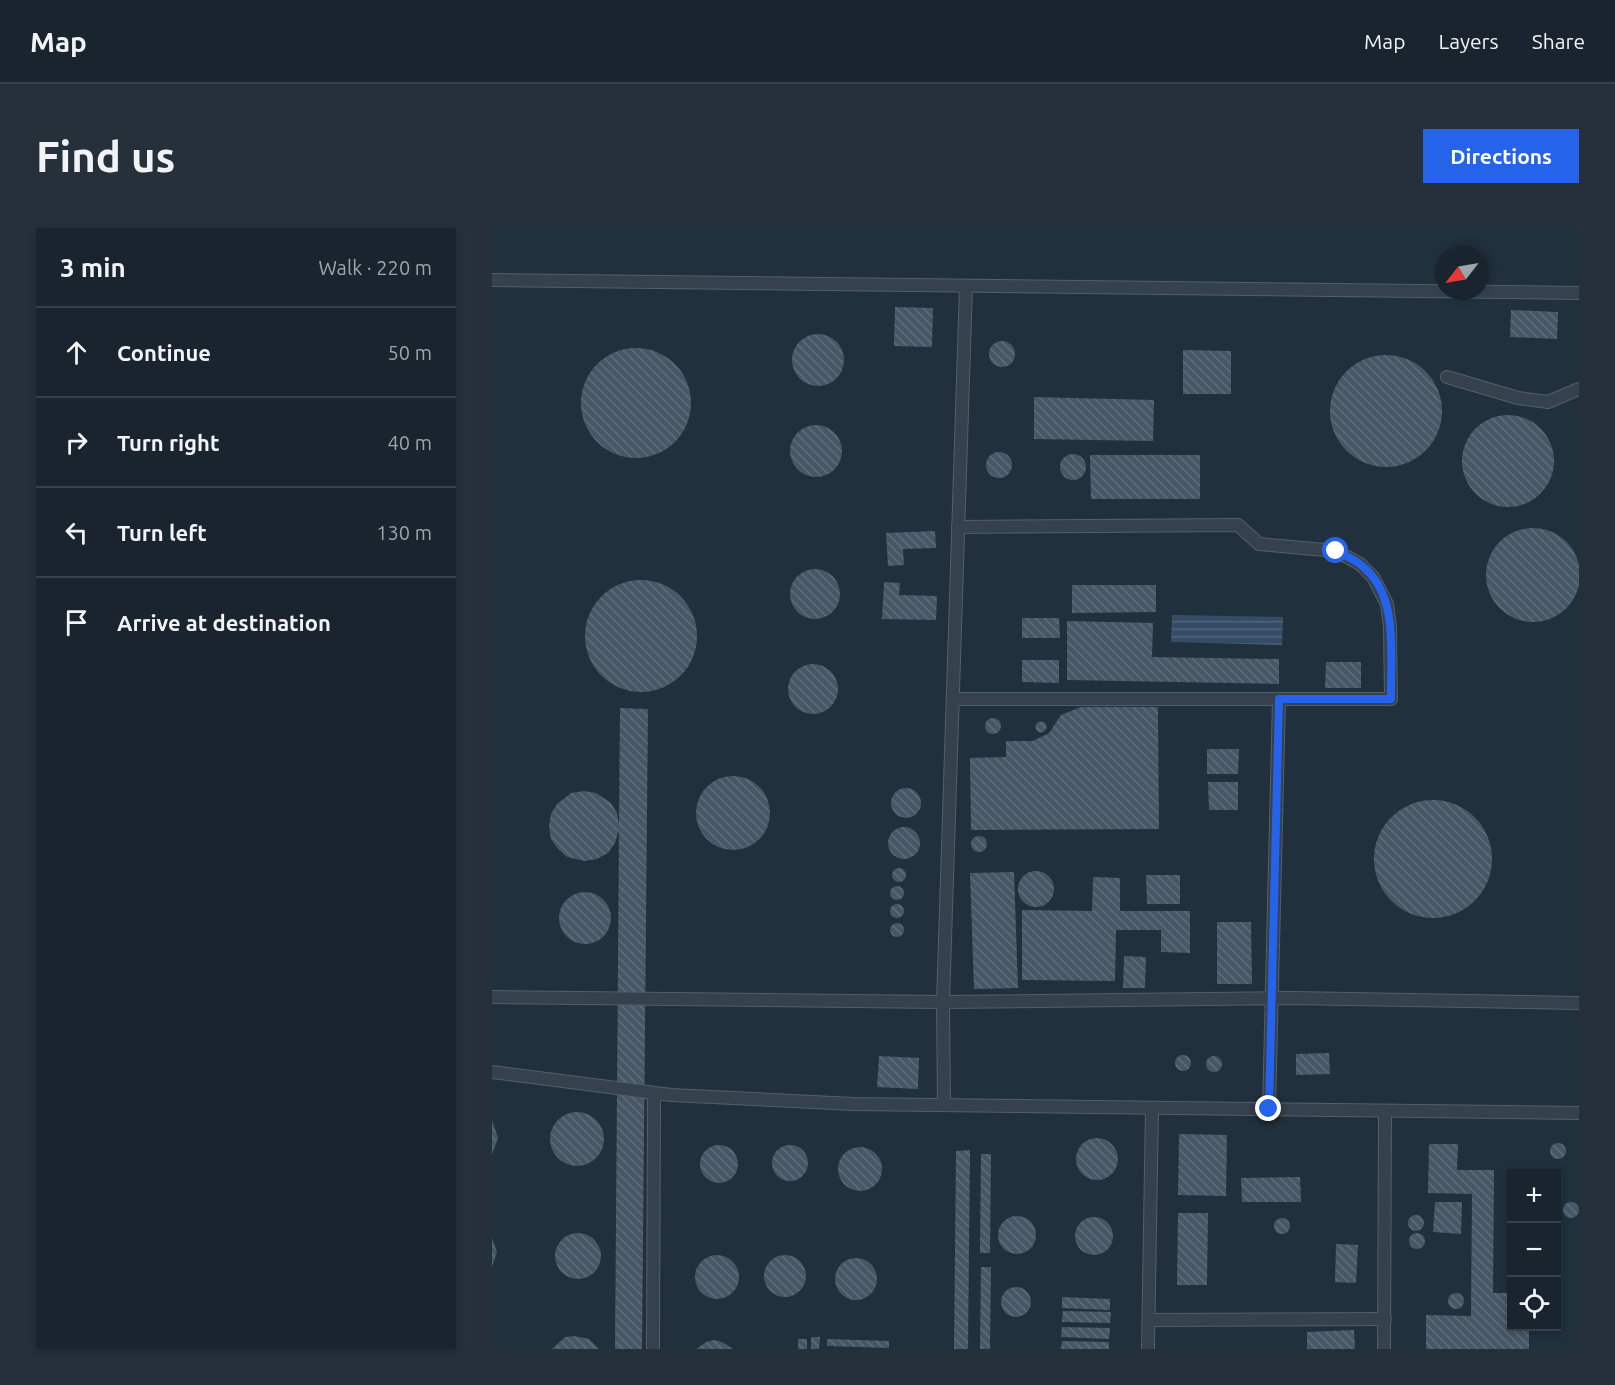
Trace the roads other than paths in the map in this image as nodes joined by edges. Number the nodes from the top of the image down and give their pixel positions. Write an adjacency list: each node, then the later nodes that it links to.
1 (492, 280): 2 (lane)
2 (966, 286): 3 (lane); 6 (lane)
3 (1579, 293)
4 (1447, 377): 5 (lane)
5 (1579, 389)
6 (958, 527): 7 (lane); 8 (lane)
7 (953, 699): 8 (lane); 11 (lane)
8 (1279, 699): 10 (lane)
9 (492, 998): 11 (lane)
10 (1272, 998): 11 (lane); 12 (lane); 17 (lane)
11 (943, 1002): 15 (lane)
12 (1579, 1003)
13 (492, 1072): 14 (lane)
14 (654, 1093): 15 (lane); 22 (lane)
15 (944, 1105): 16 (lane)
16 (1152, 1108): 17 (lane); 21 (lane)
17 (1269, 1109): 18 (lane)
18 (1385, 1111): 19 (lane); 20 (lane)
19 (1579, 1113)
20 (1385, 1319): 21 (lane); 24 (lane)
21 (1149, 1320): 23 (lane)
22 (653, 1349)
23 (1148, 1349)
24 (1384, 1349)

